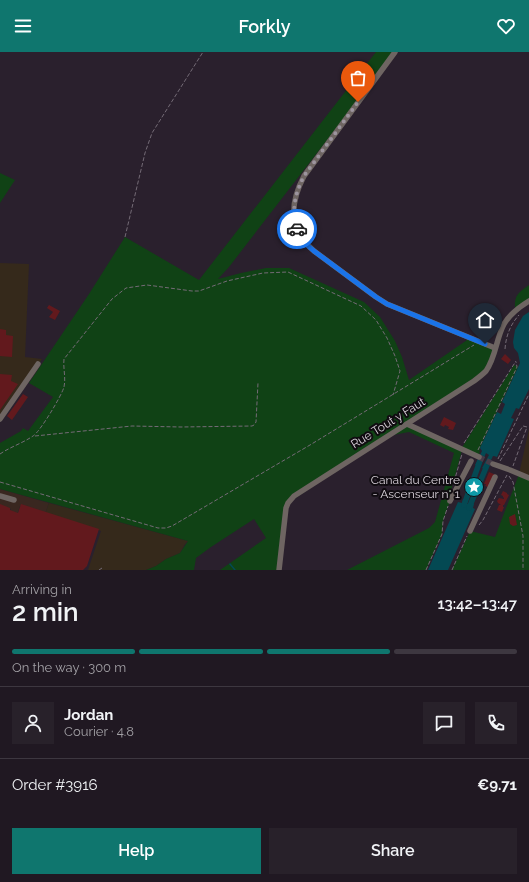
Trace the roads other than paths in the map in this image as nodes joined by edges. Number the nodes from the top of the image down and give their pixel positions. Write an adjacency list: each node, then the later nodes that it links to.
1 (395, 52): 3 (street)
2 (529, 301): 3 (street, Rue Tout y Faut)
3 (495, 348): 6 (street, Rue Tout y Faut)
4 (38, 364): 5 (street)
5 (0, 419)
6 (407, 424): 7 (street); 16 (street, Rue Tout y Faut)
7 (478, 455)
8 (471, 461): 14 (street)
9 (493, 464): 11 (street)
10 (495, 477): 15 (street)
11 (529, 478)
12 (0, 496): 13 (street)
13 (14, 500)
14 (450, 501)
15 (470, 531)
16 (279, 570)

